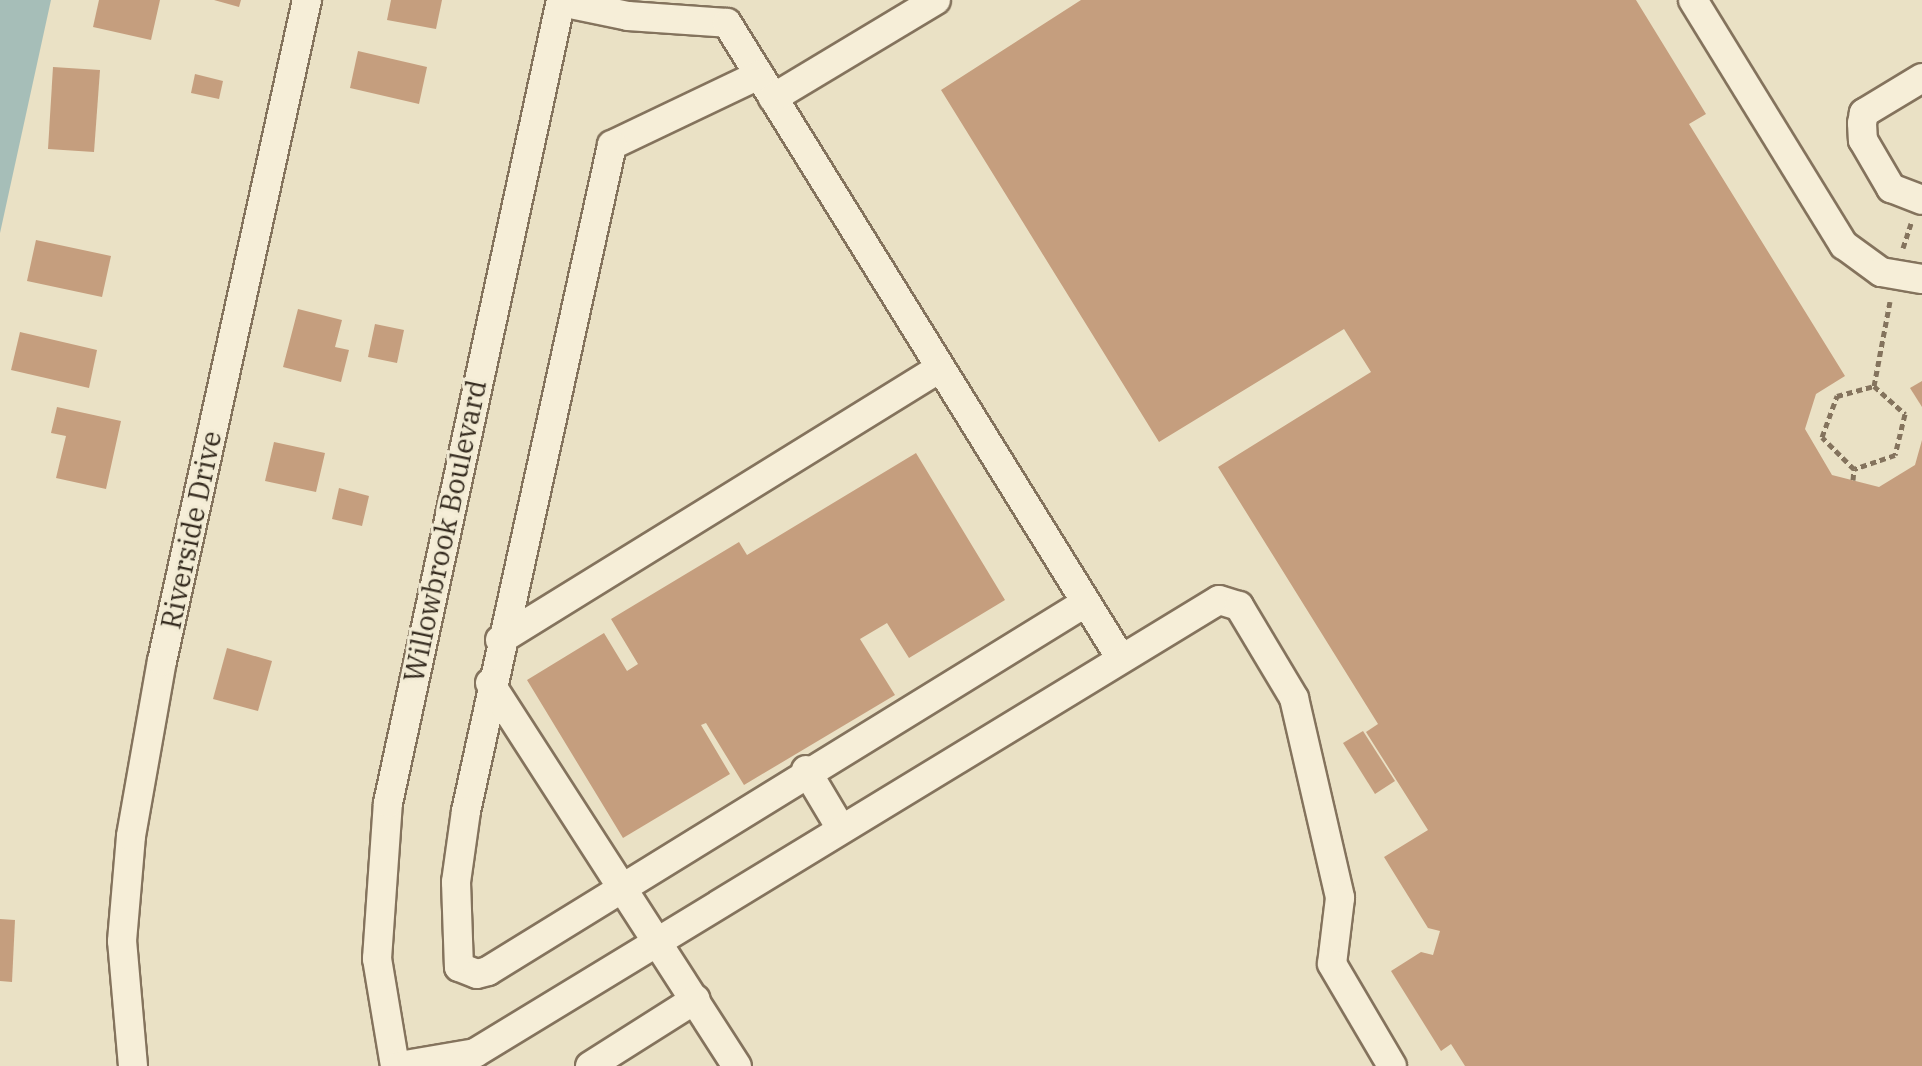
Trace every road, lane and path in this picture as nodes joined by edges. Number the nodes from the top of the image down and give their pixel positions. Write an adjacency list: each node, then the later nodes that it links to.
1 (307, 0): 21 (street, Riverside Drive)
2 (936, 0): 6 (street)
3 (1693, 0): 8 (street)
4 (561, 1): 6 (street); 22 (street, Willowbrook Boulevard)
5 (1922, 78): 7 (street)
6 (766, 87): 9 (street); 13 (street)
7 (1922, 200)
8 (1922, 279)
9 (940, 368): 12 (street); 13 (street)
10 (1854, 469): 10 (path); 11 (path)
11 (1853, 480)
12 (1085, 603): 14 (street); 16 (street)
13 (500, 640): 15 (street)
14 (1120, 657): 17 (street); 25 (street)
15 (490, 683): 18 (street); 18 (street)
16 (806, 770): 17 (street); 18 (street)
17 (840, 827): 19 (street)
18 (624, 886): 19 (street)
19 (659, 940): 20 (street); 22 (street)
20 (696, 999): 23 (street); 24 (street)
21 (133, 1066)
22 (397, 1066)
23 (590, 1066)
24 (737, 1066)
25 (1392, 1066)

